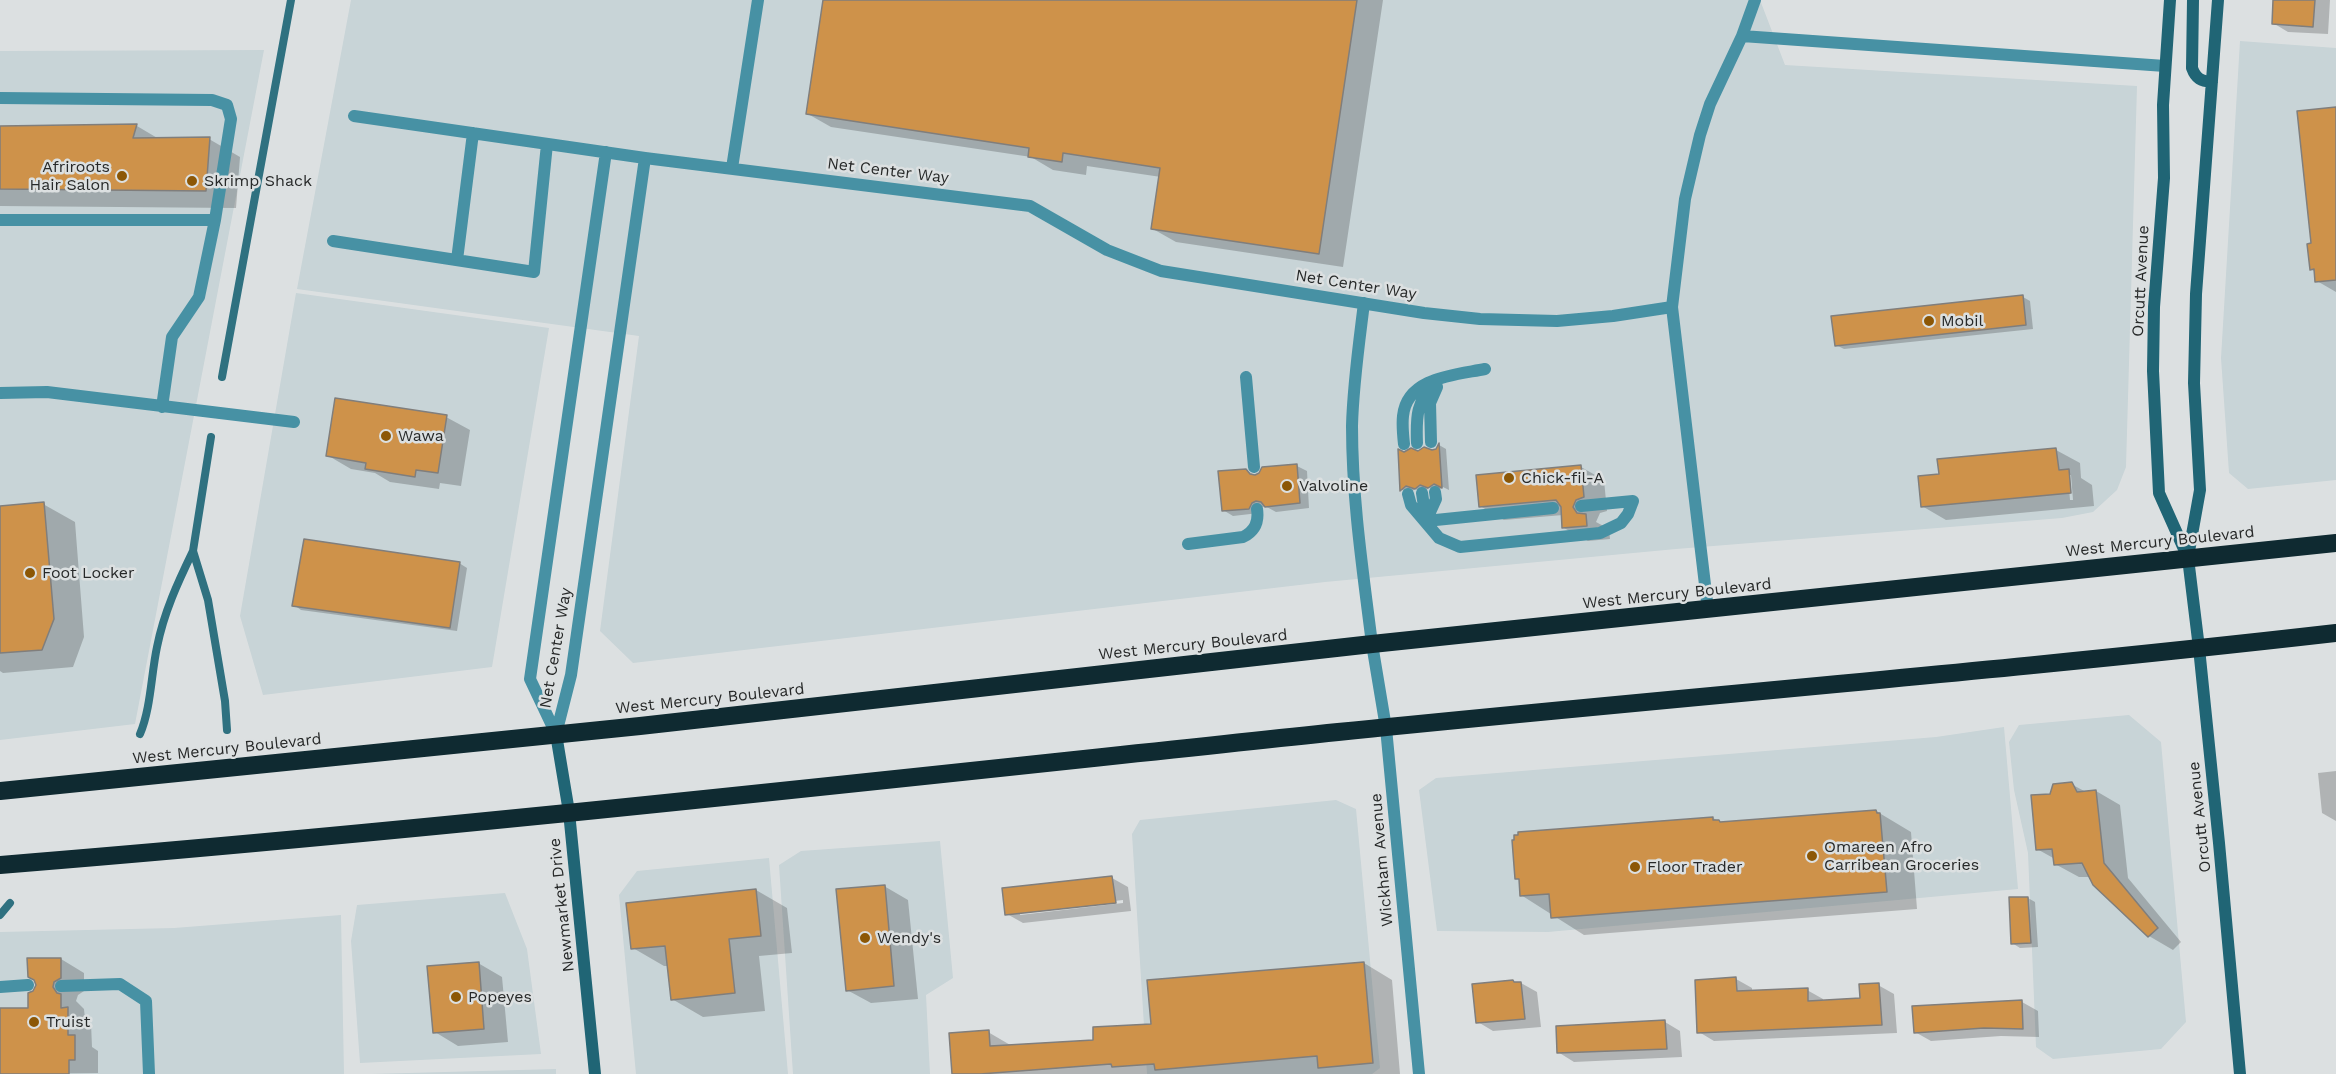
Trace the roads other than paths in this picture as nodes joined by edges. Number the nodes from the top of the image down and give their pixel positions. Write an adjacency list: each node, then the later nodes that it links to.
1 (758, 0): 15 (street)
2 (1755, 0): 6 (street)
3 (2170, 0): 7 (main road, Orcutt Avenue)
4 (2193, 0): 8 (main road)
5 (2218, 0): 8 (main road, Orcutt Avenue)
6 (1742, 36): 7 (street); 21 (street)
7 (2165, 66): 41 (main road, Orcutt Avenue)
8 (2212, 82): 41 (main road, Orcutt Avenue)
9 (0, 98): 17 (street)
10 (354, 116): 11 (street, Net Center Way)
11 (473, 133): 12 (street, Net Center Way); 19 (street)
12 (547, 144): 13 (street, Net Center Way); 19 (street)
13 (606, 152): 14 (street, Net Center Way); 47 (street, Net Center Way)
14 (645, 158): 15 (street, Net Center Way); 47 (street, Net Center Way)
15 (732, 168): 20 (street, Net Center Way)
16 (0, 220): 17 (street)
17 (215, 220): 26 (street)
18 (333, 241): 19 (street)
19 (457, 260)
20 (1364, 303): 21 (street, Net Center Way); 44 (street, Wickham Avenue)
21 (1672, 307): 42 (street)
22 (1485, 369): 24 (street)
23 (1246, 377): 31 (street)
24 (1442, 378): 28 (street); 29 (street); 30 (street)
25 (0, 393): 26 (street)
26 (162, 407): 27 (street)
27 (294, 422)
28 (1431, 442)
29 (1417, 443)
30 (1404, 444)
31 (1254, 467)
32 (1435, 492): 38 (street)
33 (1422, 493): 38 (street)
34 (1408, 494): 38 (street)
35 (1581, 506): 38 (street)
36 (1553, 508): 38 (street)
37 (1257, 509): 40 (street)
38 (1426, 521)
39 (2336, 543): 41 (highway, West Mercury Boulevard)
40 (1188, 544)
41 (2188, 558): 42 (highway, West Mercury Boulevard); 45 (main road, Orcutt Avenue)
42 (1708, 610): 44 (highway, West Mercury Boulevard)
43 (2336, 633): 45 (highway)
44 (1372, 644): 46 (street, Wickham Avenue); 47 (highway, West Mercury Boulevard)
45 (2199, 648): 46 (highway); 57 (main road, Orcutt Avenue)
46 (1386, 728): 49 (highway); 56 (street, Wickham Avenue)
47 (556, 734): 48 (highway, West Mercury Boulevard); 49 (main road, Newmarket Drive)
48 (0, 791)
49 (569, 812): 50 (highway); 55 (main road, Newmarket Drive)
50 (0, 865)
51 (28, 985): 53 (street)
52 (61, 986): 54 (street)
53 (0, 987)
54 (148, 1074)
55 (595, 1074)
56 (1419, 1074)
57 (2240, 1074)

